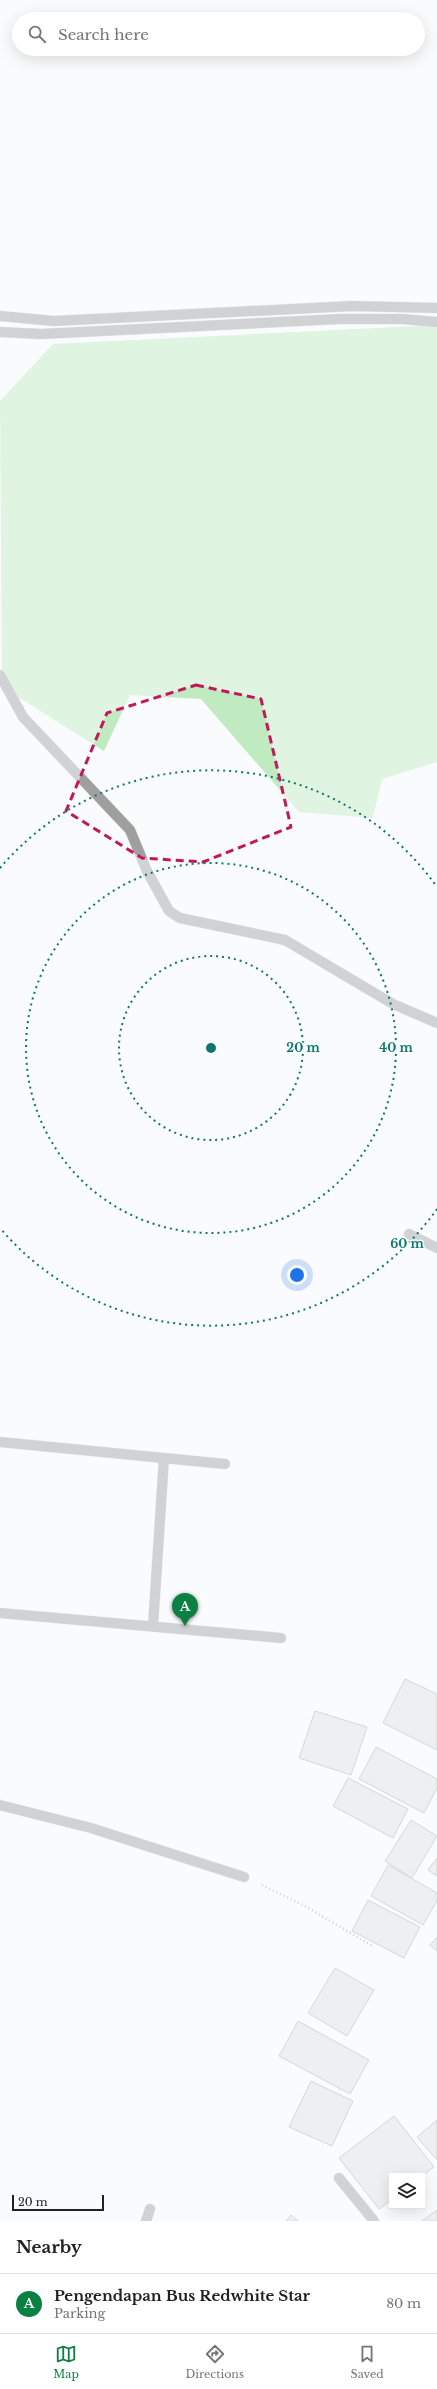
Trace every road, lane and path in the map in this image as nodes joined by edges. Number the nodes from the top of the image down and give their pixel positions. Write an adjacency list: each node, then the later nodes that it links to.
1 (437, 308): 2 (street)
2 (0, 316)
3 (437, 322): 4 (street)
4 (0, 332)
5 (0, 676): 6 (street)
6 (437, 1023)
7 (410, 1234): 8 (street)
8 (437, 1248)
9 (0, 1442): 10 (street)
10 (164, 1458): 11 (street); 13 (street)
11 (226, 1464)
12 (0, 1613): 13 (street)
13 (153, 1626): 14 (street)
14 (281, 1638)
15 (0, 1805): 16 (street)
16 (244, 1877): 17 (path)
17 (374, 1947)
18 (339, 2178): 21 (street)
19 (150, 2209): 20 (street)
20 (146, 2221)
21 (374, 2221)

